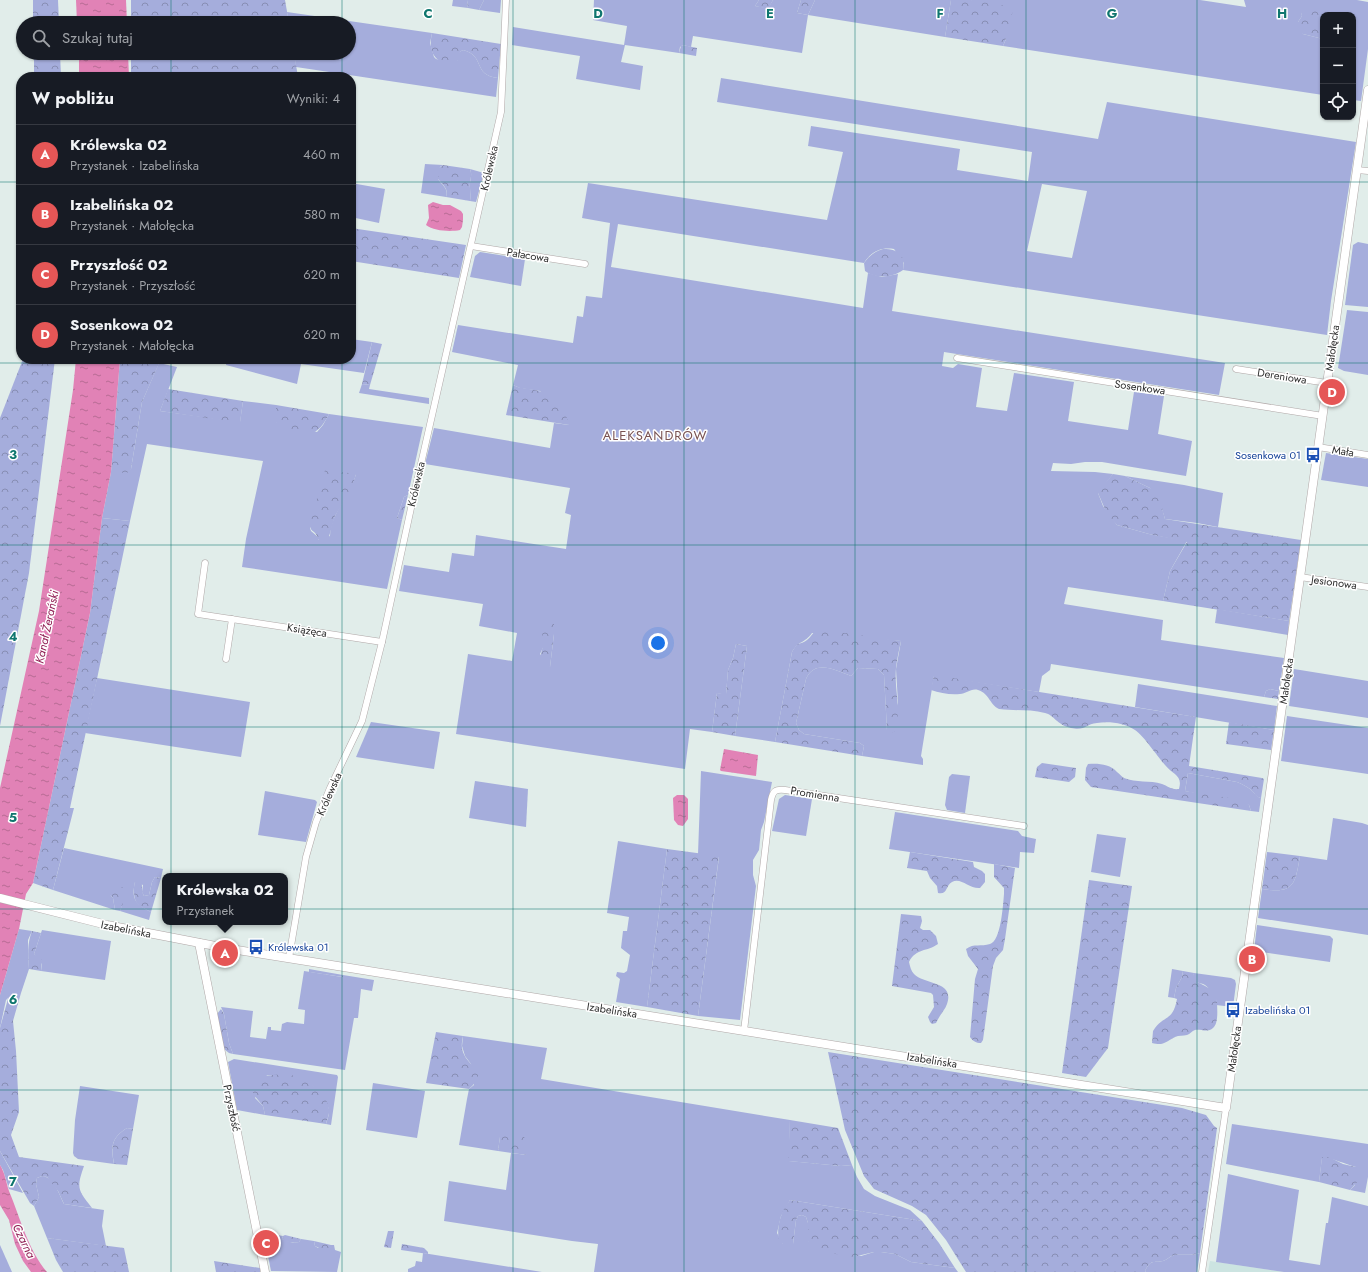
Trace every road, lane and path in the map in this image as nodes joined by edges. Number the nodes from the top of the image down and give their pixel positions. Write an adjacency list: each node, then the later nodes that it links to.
1 (506, 0): 5 (street, Królewska)
2 (1368, 90): 3 (street, Małołęcka)
3 (1357, 170): 4 (street); 9 (street, Małołęcka)
4 (1368, 171)
5 (471, 246): 6 (street, Pałacowa); 17 (street, Królewska)
6 (585, 264)
7 (957, 358): 10 (street, Sosenkowa)
8 (1236, 369): 9 (street, Dereniowa)
9 (1327, 383): 10 (street, Małołęcka)
10 (1323, 416): 11 (street, Małołęcka)
11 (1318, 447): 12 (street, Mała); 14 (street, Małołęcka)
12 (1368, 455)
13 (205, 563): 16 (street, Książęca)
14 (1300, 577): 15 (street, Jesionowa); 24 (street, Małołęcka)
15 (1368, 587)
16 (232, 619): 17 (street, Książęca); 18 (street)
17 (382, 642): 22 (street, Królewska)
18 (226, 659)
19 (1024, 826): 23 (street, Promienna)
20 (0, 898): 21 (street, Izabelińska)
21 (199, 943): 22 (street, Izabelińska); 25 (street, Przyszłość)
22 (289, 958): 23 (street, Izabelińska)
23 (744, 1030): 24 (street, Izabelińska)
24 (1226, 1108): 26 (street, Małołęcka)
25 (265, 1272)
26 (1202, 1272)

